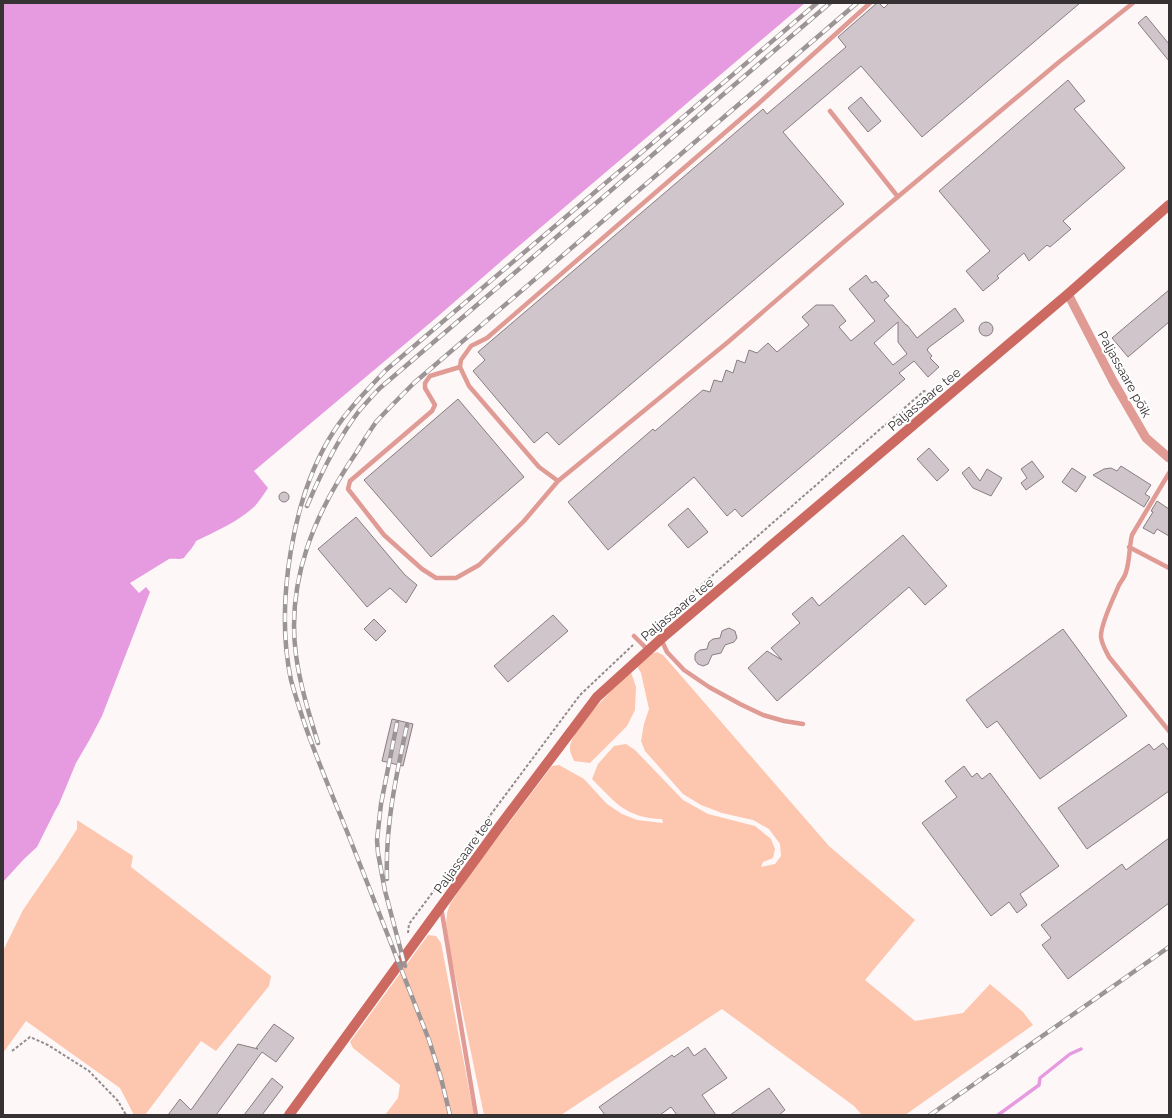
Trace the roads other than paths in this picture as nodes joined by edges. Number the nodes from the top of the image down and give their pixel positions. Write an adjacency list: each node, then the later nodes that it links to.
1 (870, 3): 7 (lane)
2 (1132, 3): 4 (lane)
3 (830, 111): 4 (lane)
4 (898, 197): 10 (lane)
5 (1169, 204): 6 (street, Paljassaare tee)
6 (1068, 294): 8 (street, Paljassaare põik); 14 (street, Paljassaare tee)
7 (460, 367): 10 (lane); 10 (lane)
8 (1169, 458)
9 (1169, 473): 11 (lane)
10 (558, 481)
11 (1129, 547): 12 (lane); 17 (lane)
12 (1169, 568)
13 (634, 636): 15 (lane)
14 (661, 639): 15 (street, Paljassaare tee); 16 (lane)
15 (648, 650): 18 (street, Paljassaare tee)
16 (803, 724)
17 (1169, 731)
18 (441, 907): 19 (street, Paljassaare tee); 20 (lane)
19 (289, 1115)
20 (476, 1115)

